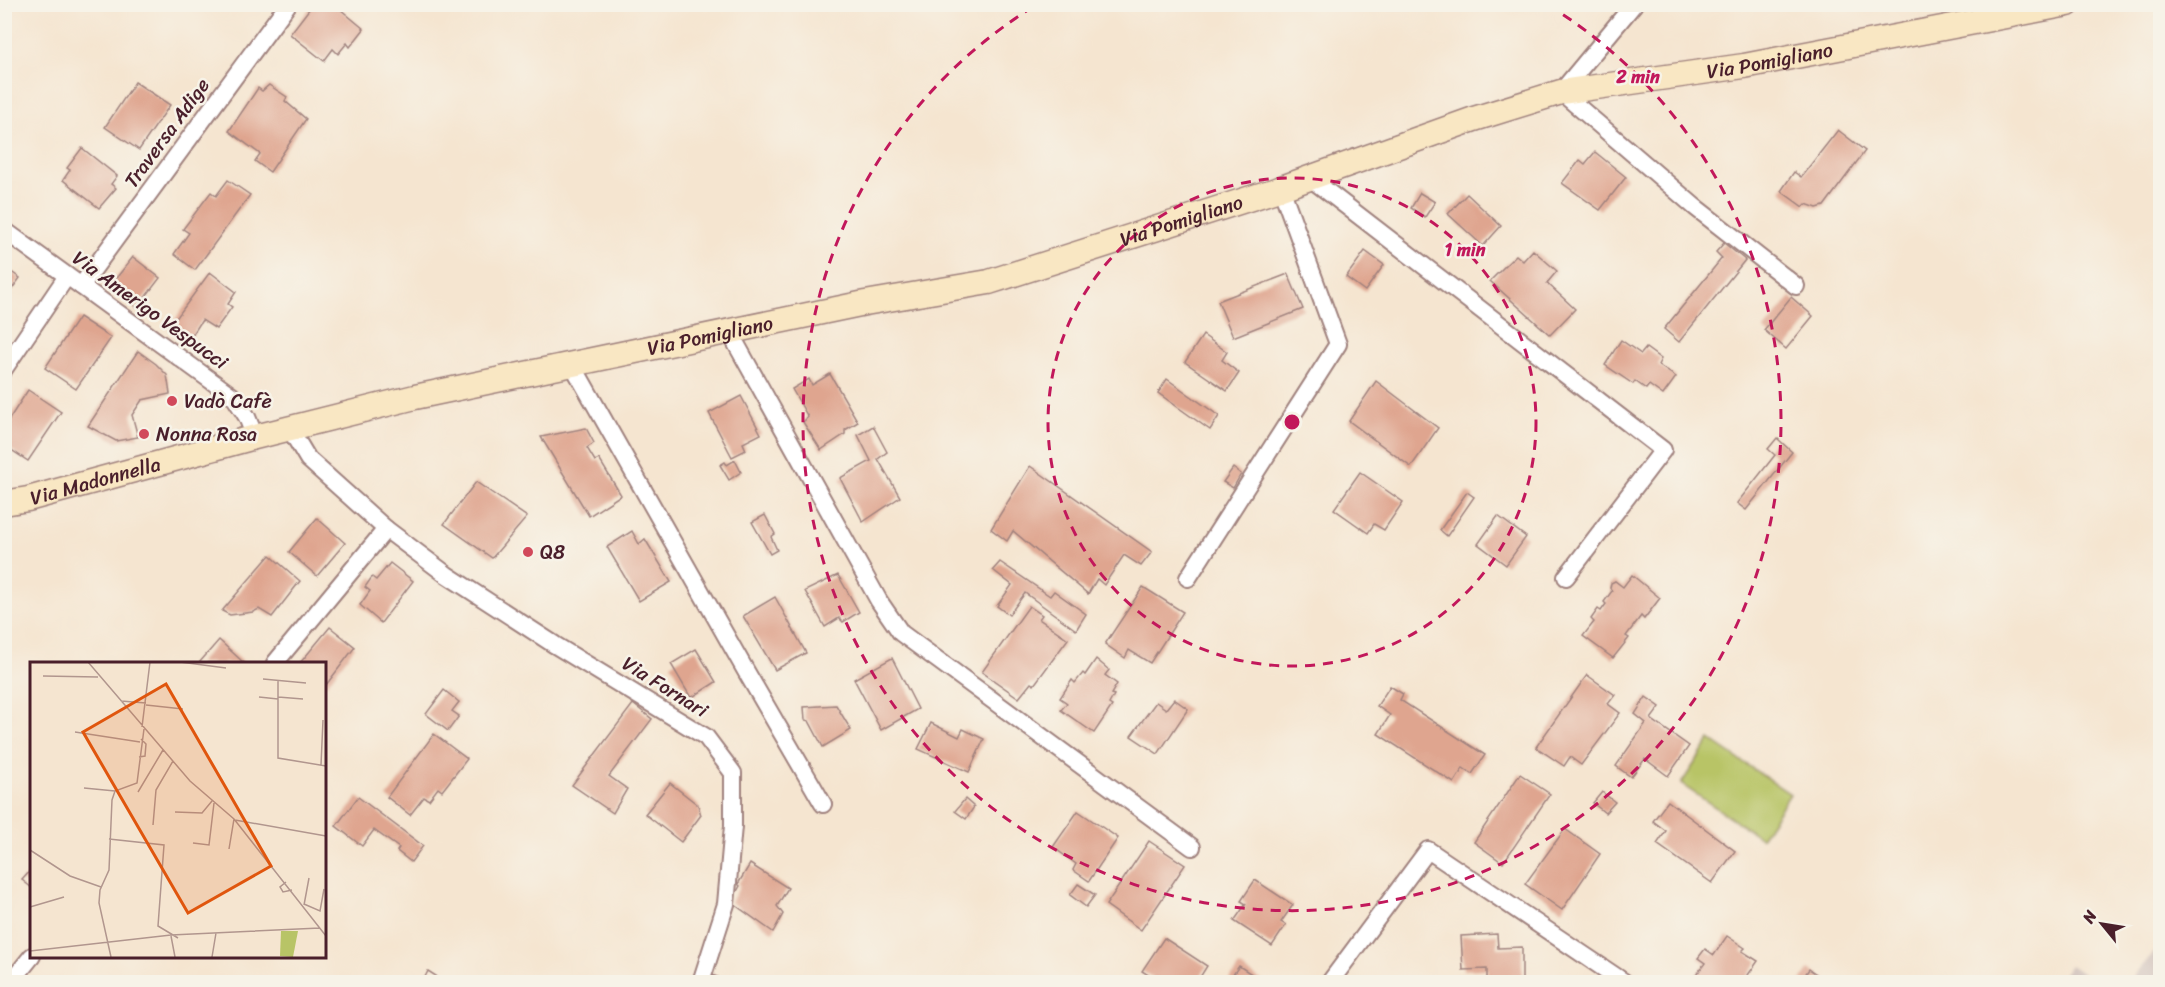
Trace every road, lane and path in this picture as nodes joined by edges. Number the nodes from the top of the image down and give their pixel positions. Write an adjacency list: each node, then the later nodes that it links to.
1 (288, 4): 8 (street, Traversa Adige)
2 (1634, 4): 4 (street)
3 (2068, 4): 4 (street, Via Pomigliano)
4 (1561, 92): 5 (street, Via Pomigliano); 9 (street)
5 (1310, 178): 6 (street, Via Pomigliano); 17 (street)
6 (1281, 188): 10 (street, Via Pomigliano); 18 (street)
7 (4, 230): 8 (street, Via Amerigo Vespucci)
8 (74, 281): 12 (street, Traversa Adige); 14 (street, Via Amerigo Vespucci)
9 (1796, 286)
10 (729, 331): 11 (street, Via Pomigliano); 21 (street)
11 (572, 364): 13 (street, Via Pomigliano); 20 (street)
12 (4, 369)
13 (290, 429): 14 (street, Via Madonnella); 16 (street, Via Fornari)
14 (255, 437): 15 (street, Via Madonnella)
15 (4, 503)
16 (386, 529): 19 (street); 24 (street, Via Fornari)
17 (1566, 577)
18 (1188, 578)
19 (276, 662)
20 (824, 804)
21 (1192, 846)
22 (31, 957): 23 (street)
23 (11, 982)
24 (701, 982)
25 (1330, 982): 26 (street)
26 (1624, 982)

